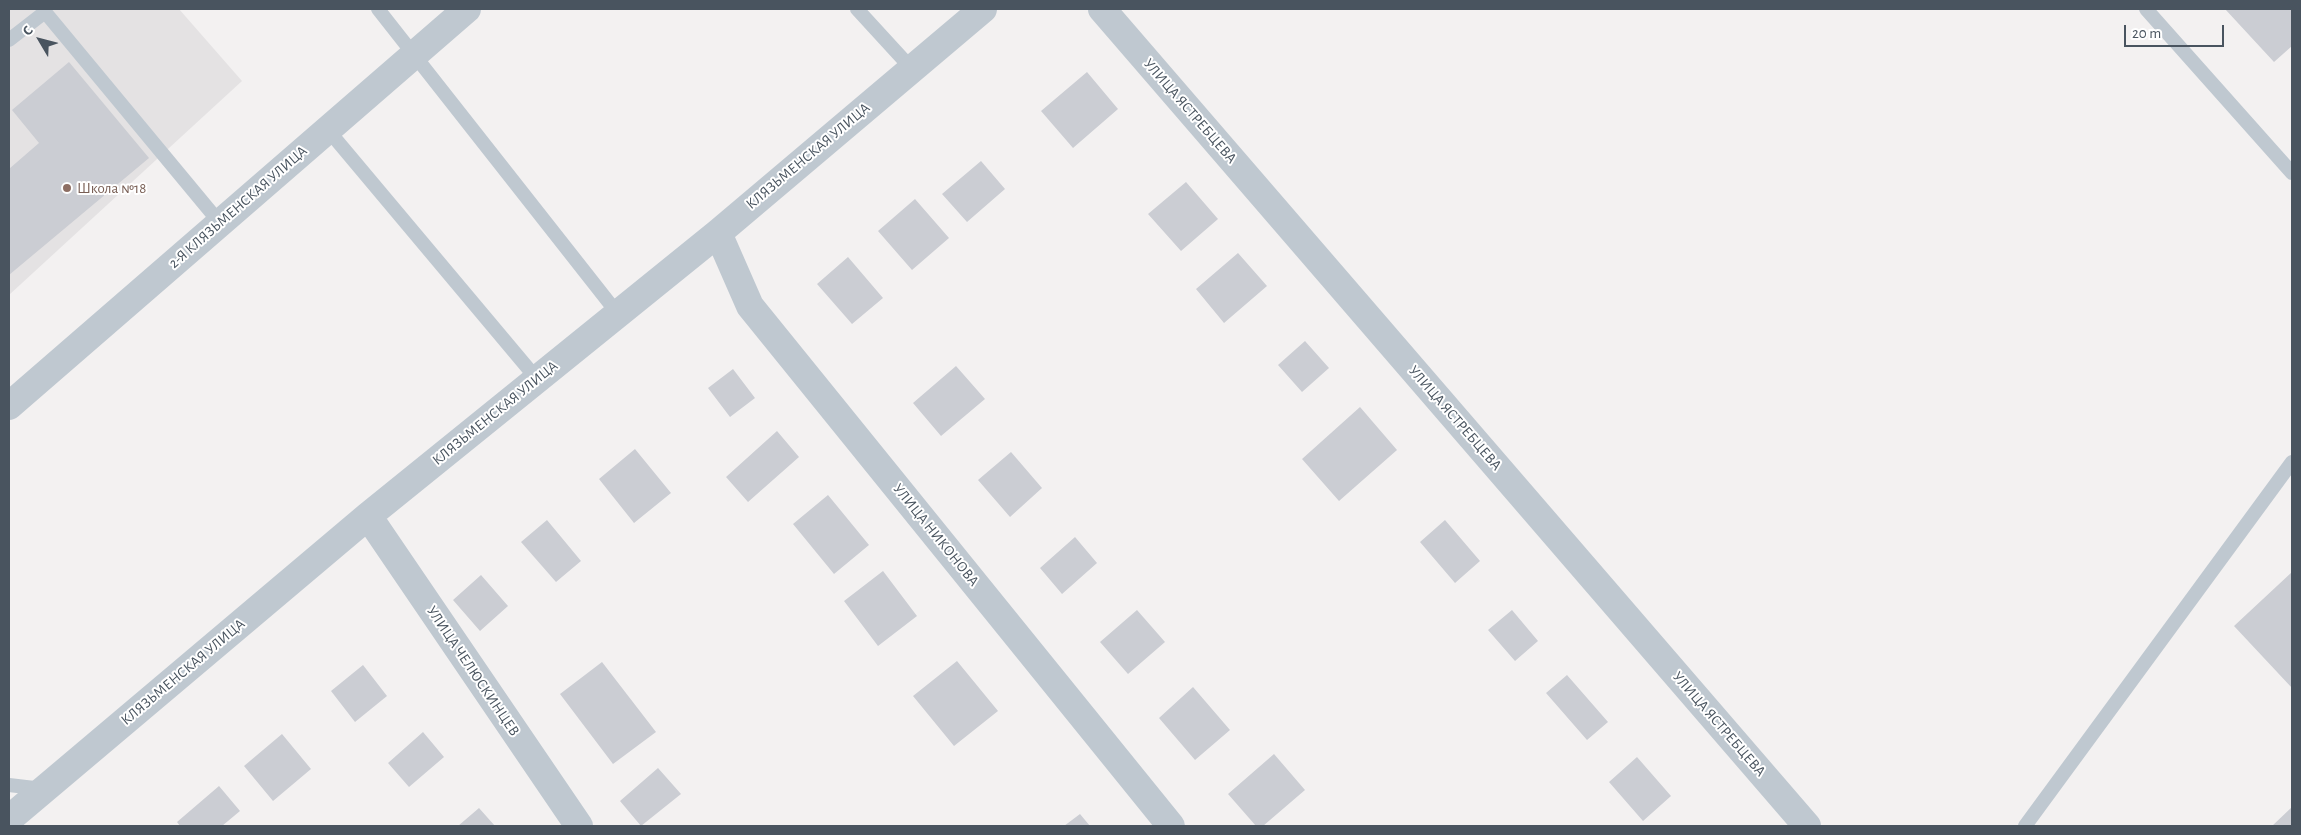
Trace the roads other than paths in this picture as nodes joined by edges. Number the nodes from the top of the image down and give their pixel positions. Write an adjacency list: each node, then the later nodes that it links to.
1 (378, 9): 8 (lane)
2 (467, 9): 8 (street, 2-Я КЛЯЗЬМЕНСКАЯ УЛИЦА)
3 (857, 9): 9 (lane)
4 (983, 9): 9 (street, КЛЯЗЬМЕНСКАЯ УЛИЦА)
5 (1102, 9): 24 (street, УЛИЦА ЯСТРЕБЦЕВА)
6 (2146, 9): 11 (lane)
7 (9, 40): 12 (lane)
8 (413, 55): 10 (street, 2-Я КЛЯЗЬМЕНСКАЯ УЛИЦА); 14 (lane)
9 (912, 69): 13 (street, КЛЯЗЬМЕНСКАЯ УЛИЦА)
10 (328, 130): 12 (street, 2-Я КЛЯЗЬМЕНСКАЯ УЛИЦА); 15 (lane)
11 (2292, 173)
12 (220, 223): 16 (street, 2-Я КЛЯЗЬМЕНСКАЯ УЛИЦА)
13 (718, 233): 14 (street, КЛЯЗЬМЕНСКАЯ УЛИЦА); 23 (street, УЛИЦА НИКОНОВА)
14 (618, 314): 15 (street, КЛЯЗЬМЕНСКАЯ УЛИЦА)
15 (537, 379): 18 (street, КЛЯЗЬМЕНСКАЯ УЛИЦА)
16 (9, 406)
17 (2292, 462): 25 (lane)
18 (368, 516): 20 (street, КЛЯЗЬМЕНСКАЯ УЛИЦА); 22 (street, УЛИЦА ЧЕЛЮСКИНЦЕВ)
19 (9, 785): 20 (lane)
20 (44, 789): 21 (street, КЛЯЗЬМЕНСКАЯ УЛИЦА)
21 (9, 819)
22 (579, 826)
23 (1171, 826)
24 (1808, 826)
25 (2025, 826)

